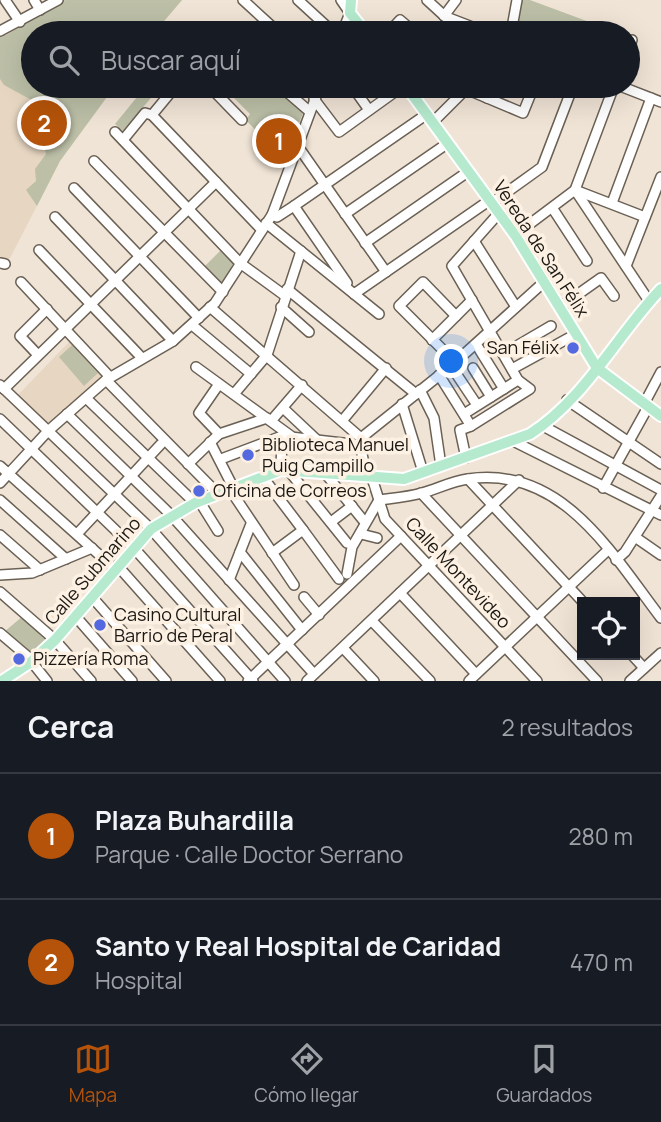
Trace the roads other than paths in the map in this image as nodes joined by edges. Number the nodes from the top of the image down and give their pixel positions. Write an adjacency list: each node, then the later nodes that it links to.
1 (5, 0): 22 (street)
2 (34, 0): 11 (street)
3 (58, 0): 11 (street)
4 (243, 0): 15 (street)
5 (298, 0): 16 (street)
6 (341, 0): 12 (street)
7 (351, 0): 12 (main road)
8 (427, 0): 13 (street)
9 (456, 0): 13 (street)
10 (517, 0): 21 (street)
11 (40, 10): 14 (street)
12 (350, 13): 17 (street); 18 (main road)
13 (444, 16): 19 (street); 20 (street)
14 (22, 21)
15 (266, 21)
16 (321, 21)
17 (347, 21)
18 (356, 21)
19 (450, 21)
20 (457, 21)
21 (513, 21)
22 (20, 22): 23 (street)
23 (2, 31)
24 (640, 94): 36 (street)
25 (166, 98): 41 (street)
26 (221, 98): 43 (street)
27 (294, 98): 40 (street)
28 (360, 98): 39 (street)
29 (389, 98): 39 (street)
30 (416, 98): 42 (main road, Vereda de San Félix)
31 (455, 98): 42 (street)
32 (488, 98): 33 (street)
33 (529, 98)
34 (568, 98): 56 (street)
35 (610, 98): 54 (street)
36 (651, 98): 38 (street); 55 (street)
37 (314, 99): 39 (street); 40 (street)
38 (661, 102)
39 (369, 110)
40 (309, 111): 47 (street)
41 (152, 115): 45 (street); 51 (street)
42 (430, 118): 46 (main road, Vereda de San Félix); 52 (street)
43 (242, 120)
44 (115, 132): 45 (street)
45 (123, 140): 59 (street)
46 (448, 143): 49 (main road, Vereda de San Félix); 62 (street)
47 (297, 145): 52 (street); 65 (street)
48 (94, 161): 66 (street)
49 (469, 171): 56 (main road, Vereda de San Félix); 69 (street)
50 (661, 177): 57 (street)
51 (216, 182): 59 (street); 65 (street)
52 (325, 185): 58 (street); 62 (street)
53 (74, 188): 72 (street)
54 (575, 190): 55 (street); 60 (street); 75 (street)
55 (612, 203): 63 (street)
56 (494, 205): 67 (main road, Vereda de San Félix); 68 (street); 76 (street)
57 (650, 205): 61 (street); 63 (street)
58 (294, 206): 65 (street); 83 (street)
59 (188, 208): 66 (street); 74 (street)
60 (553, 209): 67 (street); 73 (street)
61 (661, 209)
62 (345, 214): 69 (street)
63 (645, 217): 75 (street)
64 (55, 218): 77 (street)
65 (266, 222): 71 (street); 74 (street)
66 (164, 232): 72 (street); 81 (street)
67 (515, 235): 79 (main road, Vereda de San Félix)
68 (474, 241): 85 (street); 90 (street)
69 (365, 243): 76 (street)
70 (38, 250): 87 (street)
71 (301, 251): 82 (street); 83 (street)
72 (139, 256): 77 (street); 95 (street)
73 (587, 261)
74 (240, 263): 81 (street); 82 (street)
75 (626, 266): 86 (street)
76 (386, 272): 83 (street)
77 (115, 280): 87 (street); 102 (street)
78 (21, 282): 92 (street)
79 (544, 282): 90 (street); 91 (main road, Vereda de San Félix)
80 (661, 289): 86 (main road, Calle Submarino)
81 (223, 292): 88 (street)
82 (286, 292): 89 (street); 110 (street)
83 (354, 293): 93 (street)
84 (614, 296): 91 (street)
85 (472, 300): 94 (street); 98 (street)
86 (649, 301): 112 (main road, Calle Submarino)
87 (90, 304): 97 (street); 107 (street)
88 (210, 307): 95 (street); 106 (street)
89 (281, 307): 99 (street); 106 (street)
90 (516, 307): 98 (street)
91 (560, 307): 100 (main road, Vereda de San Félix)
92 (47, 309): 97 (street); 105 (street)
93 (379, 314)
94 (456, 316): 101 (street); 101 (street)
95 (196, 322): 102 (street); 115 (street)
96 (551, 326): 104 (street)
97 (65, 328): 105 (street); 117 (street)
98 (490, 331): 103 (street); 104 (street)
99 (309, 332)
100 (576, 334): 112 (main road, Vereda de San Félix); 113 (street)
101 (432, 340): 108 (street)
102 (173, 341): 107 (street)
103 (476, 344): 108 (street); 122 (street)
104 (503, 354): 113 (street)
105 (38, 355): 121 (street)
106 (267, 355): 115 (street); 120 (street)
107 (142, 358): 117 (street)
108 (453, 364): 116 (street); 129 (street)
109 (196, 367): 119 (street)
110 (386, 368): 123 (street); 137 (street)
111 (473, 368): 125 (street)
112 (597, 368): 127 (main road, Calle Submarino); 130 (main road, Vereda de San Félix)
113 (512, 369): 118 (street)
114 (661, 372): 130 (street)
115 (251, 374): 124 (street)
116 (439, 376): 123 (street); 132 (street)
117 (108, 378): 126 (street); 154 (street)
118 (518, 380): 122 (street); 138 (street)
119 (219, 384): 124 (street); 141 (street)
120 (302, 385): 131 (street); 137 (street)
121 (2, 387): 140 (street)
122 (504, 388): 125 (street)
123 (418, 392): 128 (street); 157 (street)
124 (234, 394): 136 (street)
125 (491, 397): 129 (street)
126 (86, 398): 133 (street); 151 (street)
127 (567, 400): 139 (main road, Calle Submarino); 148 (street)
128 (402, 404): 145 (street); 160 (street)
129 (477, 405): 132 (street)
130 (646, 405): 134 (main road, Vereda de San Félix); 148 (street)
131 (283, 408): 136 (street); 144 (street)
132 (464, 414): 138 (street)
133 (67, 415): 140 (street); 163 (street)
134 (661, 416)
135 (0, 419): 150 (street)
136 (269, 420): 141 (street); 143 (street)
137 (342, 421): 145 (street)
138 (471, 426): 152 (street)
139 (543, 426): 147 (main road, Calle Submarino); 158 (street)
140 (48, 431): 150 (street); 174 (street)
141 (219, 434): 146 (street)
142 (282, 436): 143 (street); 153 (street); 159 (street)
143 (293, 437): 144 (street)
144 (316, 439): 145 (street)
145 (361, 441): 165 (street, Calle Montevideo)
146 (210, 442): 153 (street); 154 (street)
147 (514, 442): 152 (main road, Calle Submarino); 170 (street)
148 (628, 442): 155 (street); 158 (street)
149 (161, 444): 151 (street)
150 (31, 449): 162 (street); 181 (street)
151 (148, 458): 163 (street); 178 (street)
152 (466, 458): 157 (main road, Calle Submarino)
153 (220, 459): 169 (street)
154 (188, 464): 172 (street)
155 (661, 464)
156 (0, 466): 162 (street)
157 (441, 466): 160 (main road, Calle Submarino)
158 (616, 466): 170 (street); 171 (street)
159 (285, 471): 161 (main road, Calle Submarino); 164 (main road, Calle Submarino); 185 (street)
160 (423, 472): 165 (main road, Calle Submarino)
161 (325, 473): 165 (main road, Calle Submarino); 180 (street)
162 (8, 474): 168 (street); 190 (street)
163 (131, 476): 174 (street); 183 (street)
164 (262, 476): 169 (main road, Calle Submarino); 188 (street)
165 (369, 478): 177 (street, Calle Montevideo)
166 (468, 479): 167 (street); 173 (street); 179 (street)
167 (519, 480): 179 (street); 200 (street)
168 (0, 483)
169 (231, 488): 172 (main road, Calle Submarino); 186 (street)
170 (603, 488): 182 (street)
171 (661, 490)
172 (217, 493): 178 (main road, Calle Submarino)
173 (421, 493): 177 (street); 194 (street)
174 (114, 494): 181 (street); 187 (street)
175 (661, 496): 182 (street)
176 (0, 500): 204 (street)
177 (379, 500): 191 (street); 193 (street, Calle Montevideo)
178 (199, 505): 183 (main road, Calle Submarino); 189 (street)
179 (492, 505): 194 (street); 212 (street)
180 (352, 506): 184 (street); 185 (street)
181 (97, 512): 190 (street); 198 (street)
182 (656, 512): 195 (street)
183 (171, 515): 187 (main road, Calle Submarino); 210 (street)
184 (363, 520)
185 (331, 522): 197 (street)
186 (251, 524): 201 (street); 202 (street)
187 (151, 529): 198 (main road, Calle Submarino); 232 (street)
188 (303, 530): 191 (street); 202 (street)
189 (218, 531)
190 (77, 534): 199 (street)
191 (360, 534): 196 (street)
192 (0, 535): 208 (street)
193 (401, 536): 207 (street, Calle Montevideo); 218 (street)
194 (461, 536): 207 (street); 219 (street)
195 (635, 537): 203 (street); 205 (street)
196 (377, 538)
197 (347, 542)
198 (133, 547): 206 (main road, Calle Submarino); 237 (street)
199 (92, 548): 204 (street); 206 (street)
200 (608, 550): 205 (street); 212 (street)
201 (240, 552): 210 (street); 223 (street)
202 (272, 553): 211 (street)
203 (661, 555)
204 (66, 559): 208 (street)
205 (617, 560): 221 (street)
206 (116, 566): 215 (main road, Calle Submarino); 242 (street)
207 (429, 566): 214 (street); 227 (street, Calle Montevideo)
208 (40, 570): 209 (street)
209 (0, 575)
210 (229, 580): 226 (street)
211 (294, 584)
212 (569, 587): 217 (street); 219 (street)
213 (0, 592): 225 (street)
214 (400, 593): 222 (street); 234 (street)
215 (92, 597): 220 (main road, Calle Submarino); 241 (street)
216 (304, 597): 218 (street)
217 (578, 597)
218 (319, 615): 223 (street)
219 (537, 616): 227 (street); 247 (street)
220 (77, 618): 225 (main road, Calle Submarino); 240 (street)
221 (661, 618)
222 (372, 621): 228 (street); 245 (street)
223 (302, 630): 226 (street)
224 (0, 633): 231 (street)
225 (55, 640): 231 (main road, Calle Submarino); 239 (street)
226 (287, 645): 232 (street); 235 (street)
227 (506, 646): 234 (street); 246 (street, Calle Montevideo)
228 (343, 648): 235 (street); 244 (street)
229 (661, 653): 233 (street)
230 (637, 660): 233 (street)
231 (31, 662): 236 (main road, Calle Submarino); 238 (street)
232 (268, 662): 237 (street); 243 (street)
233 (644, 668): 248 (street)
234 (472, 677)
235 (310, 678)
236 (9, 679)
237 (251, 680)
238 (47, 681)
239 (91, 681)
240 (132, 681)
241 (166, 681)
242 (220, 681)
243 (285, 681)
244 (374, 681)
245 (430, 681)
246 (537, 681)
247 (597, 681)
248 (630, 681)

